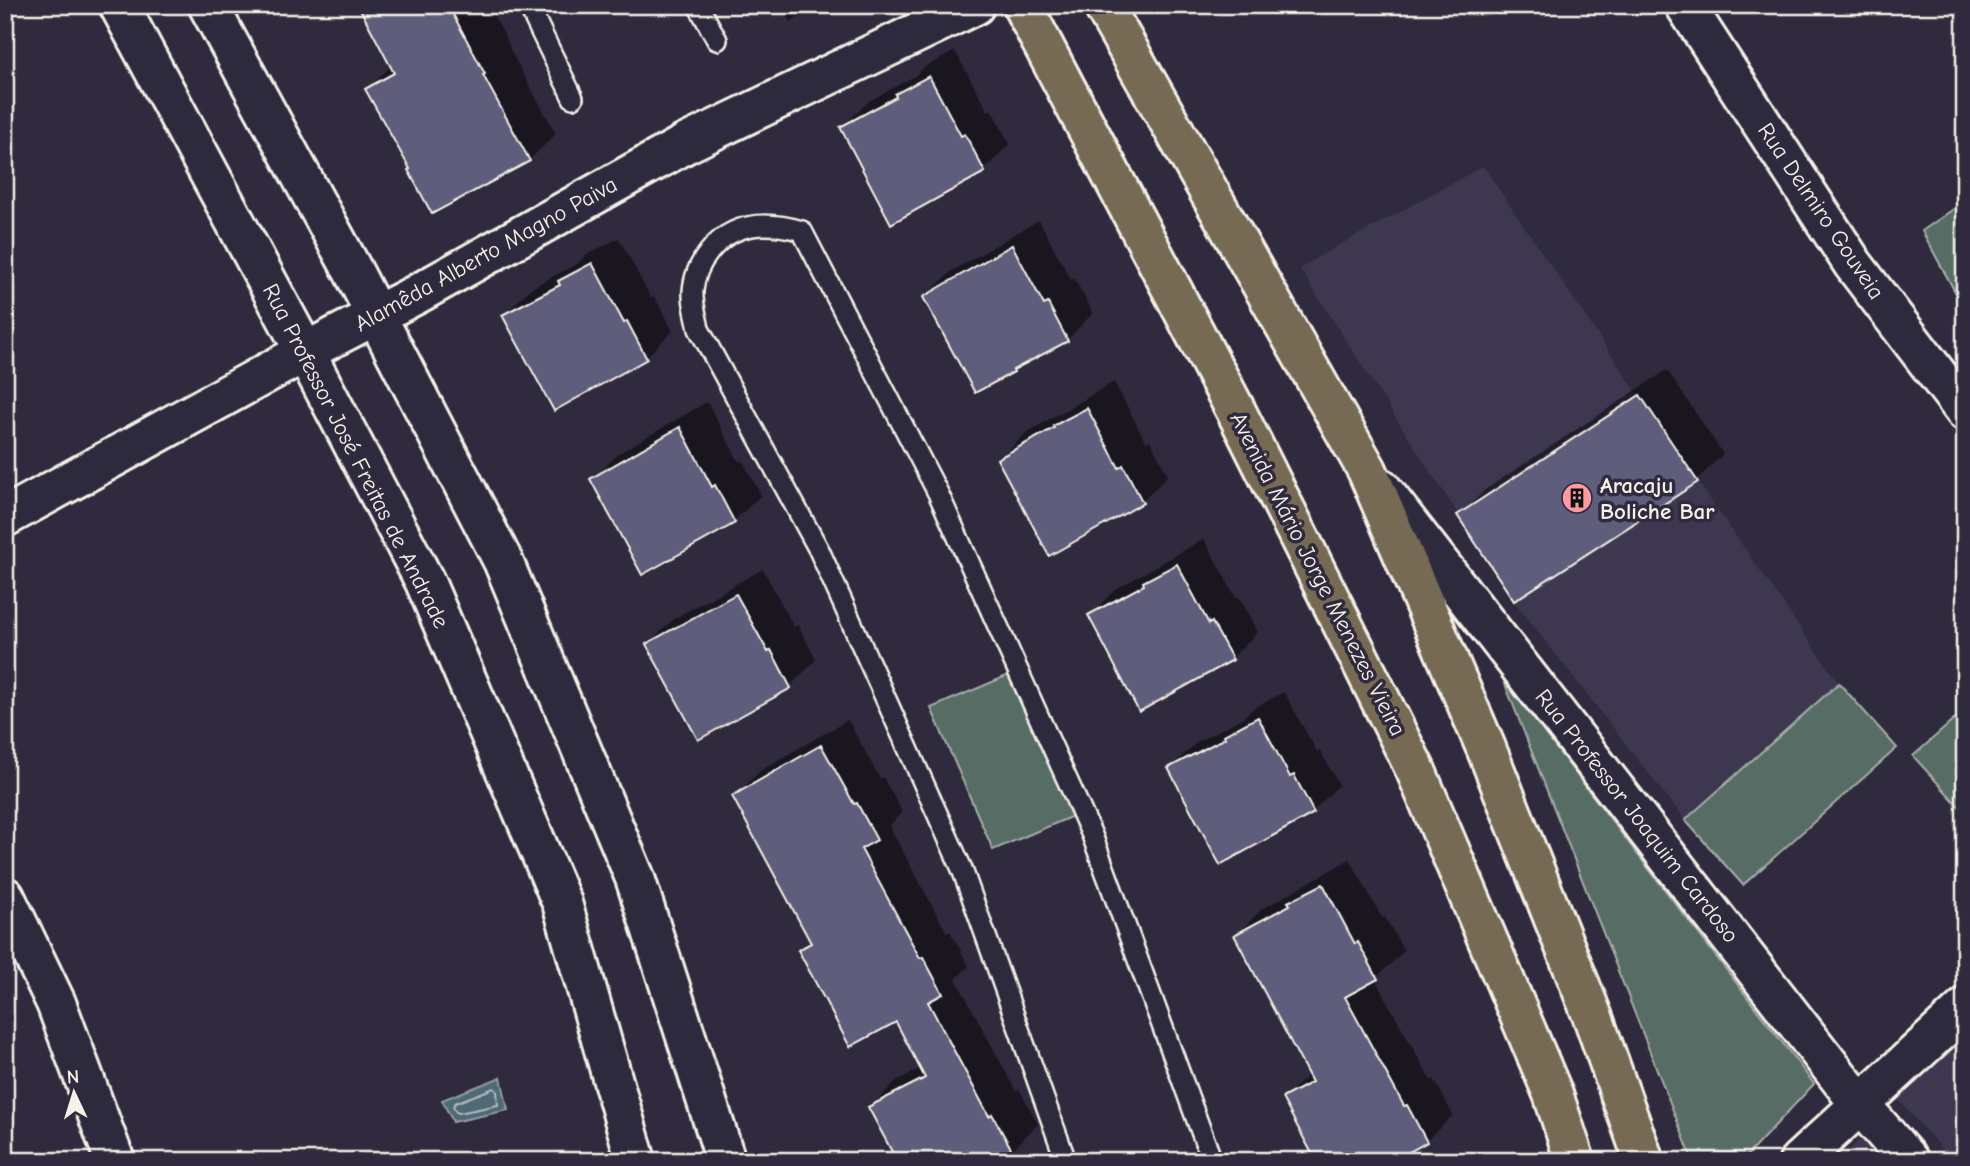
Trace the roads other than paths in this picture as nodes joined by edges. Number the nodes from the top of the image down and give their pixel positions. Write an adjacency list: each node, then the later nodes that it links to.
1 (119, 5): 12 (street, Rua Professor José Freitas de Andrade)
2 (208, 5): 11 (street)
3 (528, 5): 10 (lane)
4 (698, 5): 9 (lane)
5 (975, 5): 11 (street, Alamêda Alberto Magno Paiva)
6 (1022, 5): 24 (main road, Avenida Mário Jorge Menezes Vieira)
7 (1103, 5): 14 (main road)
8 (1685, 5): 13 (street, Rua Delmiro Gouveia)
9 (717, 40)
10 (573, 97)
11 (376, 315): 12 (street, Alamêda Alberto Magno Paiva); 21 (street)
12 (306, 352): 15 (street, Alamêda Alberto Magno Paiva); 20 (street, Rua Professor José Freitas de Andrade)
13 (1965, 411)
14 (1367, 470): 18 (street, Rua Professor Joaquim Cardoso); 25 (main road)
15 (5, 516)
16 (5, 897): 19 (street)
17 (1965, 1008): 18 (street)
18 (1859, 1103): 26 (street); 27 (street, Rua Professor Joaquim Cardoso)
19 (115, 1161)
20 (636, 1161)
21 (726, 1161)
22 (1066, 1161): 23 (lane)
23 (1212, 1161)
24 (1575, 1161)
25 (1644, 1161)
26 (1799, 1161)
27 (1909, 1161)

